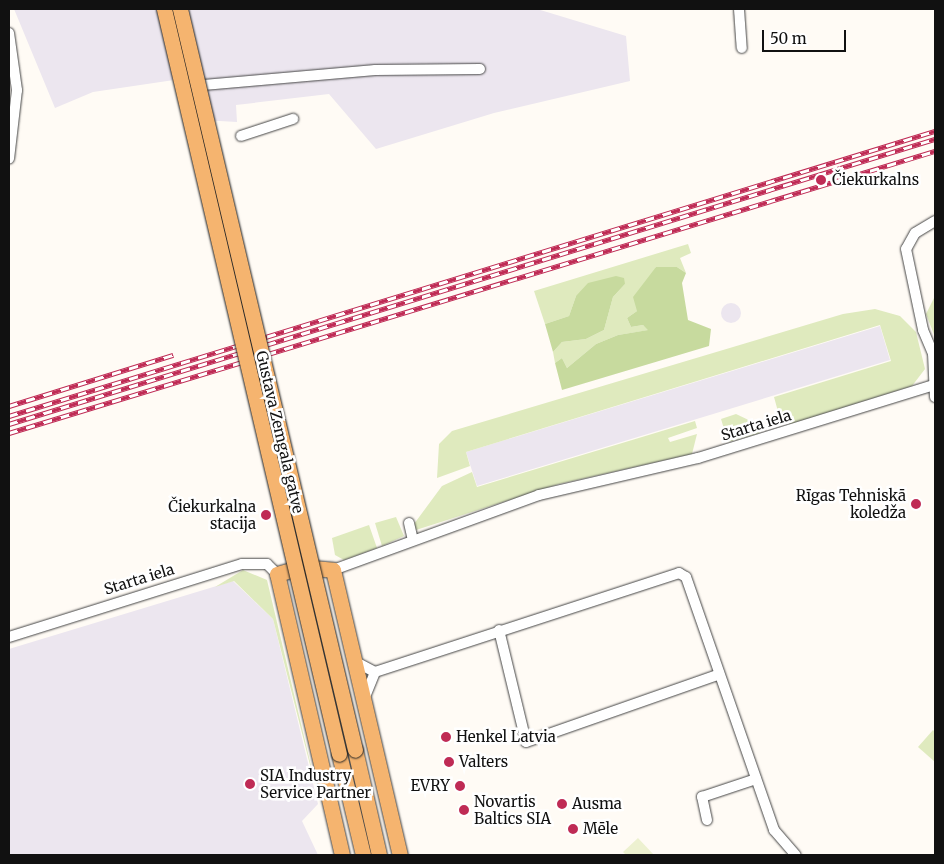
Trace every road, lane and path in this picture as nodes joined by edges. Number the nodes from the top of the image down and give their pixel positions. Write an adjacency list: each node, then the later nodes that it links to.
1 (164, 9): 28 (main road, Gustava Zemgala gatve, bridge)
2 (180, 9): 29 (main road, Gustava Zemgala gatve, bridge)
3 (738, 9): 5 (street)
4 (9, 33): 10 (street)
5 (742, 48)
6 (480, 69): 7 (street)
7 (177, 89)
8 (293, 118): 9 (street)
9 (241, 136)
10 (9, 159)
11 (935, 221): 12 (street)
12 (934, 352): 13 (street)
13 (931, 386): 14 (street); 16 (street, Starta iela)
14 (935, 398)
15 (409, 523): 16 (street)
16 (413, 540): 17 (street, Starta iela)
17 (332, 570): 18 (main road); 21 (main road)
18 (277, 574): 20 (street, Starta iela); 27 (main road)
19 (499, 630): 22 (street); 23 (street); 23 (street)
20 (9, 637)
21 (354, 661): 22 (street); 24 (main road)
22 (376, 672): 24 (street)
23 (717, 675): 25 (street)
24 (365, 697): 30 (main road)
25 (756, 779): 26 (street); 31 (street)
26 (707, 820)
27 (342, 855)
28 (363, 855)
29 (380, 855)
30 (400, 855)
31 (796, 855)

